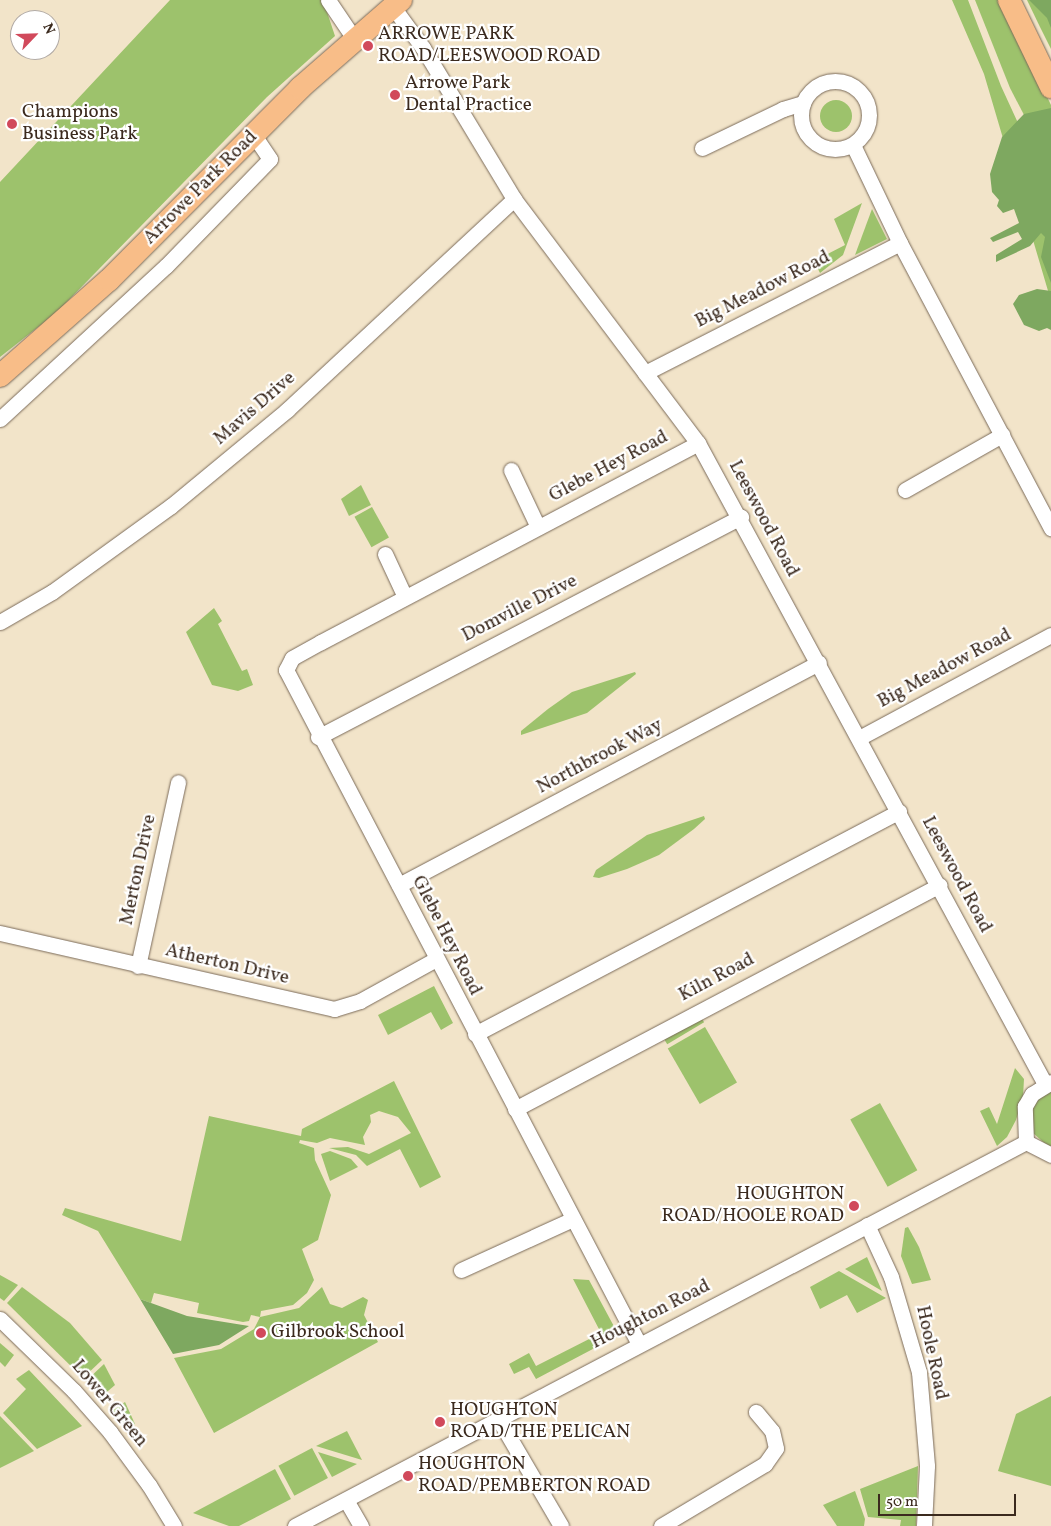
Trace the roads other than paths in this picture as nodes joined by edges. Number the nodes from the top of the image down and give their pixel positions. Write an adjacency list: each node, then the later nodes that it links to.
1 (328, 0): 4 (street)
2 (1009, 0): 5 (main road)
3 (397, 3): 4 (main road, Arrowe Park Road); 10 (street, Leeswood Road)
4 (355, 40): 7 (main road, Arrowe Park Road)
5 (1051, 87)
6 (803, 103): 8 (street); 8 (street); 9 (street)
7 (254, 135): 13 (main road, Arrowe Park Road); 14 (street)
8 (853, 145): 11 (street)
9 (702, 148)
10 (514, 199): 12 (street, Leeswood Road); 24 (street, Mavis Drive)
11 (900, 243): 12 (street, Big Meadow Road); 15 (street)
12 (645, 373): 16 (street, Leeswood Road)
13 (0, 376)
14 (0, 419)
15 (1002, 435): 18 (street); 21 (street)
16 (698, 443): 19 (street, Leeswood Road); 20 (street, Glebe Hey Road)
17 (511, 470): 20 (street, Glebe Hey Road)
18 (905, 490)
19 (741, 518): 26 (street, Leeswood Road); 27 (street, Domville Drive)
20 (538, 527): 23 (street, Glebe Hey Road)
21 (1051, 528)
22 (385, 554): 23 (street)
23 (405, 597): 27 (street, Glebe Hey Road)
24 (0, 622)
25 (1051, 635): 28 (street, Big Meadow Road)
26 (819, 663): 28 (street, Leeswood Road); 31 (street, Northbrook Way)
27 (318, 737): 31 (street, Glebe Hey Road)
28 (859, 738): 30 (street, Leeswood Road)
29 (178, 782): 35 (street, Merton Drive)
30 (899, 811): 32 (street, Leeswood Road); 36 (street)
31 (399, 885): 34 (street, Glebe Hey Road)
32 (939, 885): 37 (street, Leeswood Road); 38 (street, Kiln Road)
33 (0, 933): 35 (street, Atherton Drive)
34 (436, 959): 35 (street, Atherton Drive); 36 (street, Glebe Hey Road)
35 (138, 966)
36 (475, 1034): 38 (street, Glebe Hey Road)
37 (1048, 1083): 39 (street)
38 (515, 1109): 41 (street, Glebe Hey Road)
39 (1026, 1142): 40 (street); 42 (street, Houghton Road)
40 (1051, 1156)
41 (573, 1219): 43 (street); 45 (street, Glebe Hey Road)
42 (867, 1225): 45 (street, Houghton Road); 54 (street, Hoole Road)
43 (461, 1270)
44 (0, 1319): 50 (street, Lower Green)
45 (639, 1344): 47 (street, Houghton Road)
46 (756, 1412): 49 (street)
47 (498, 1418): 48 (street, Houghton Road); 53 (street)
48 (346, 1500): 51 (street, Houghton Road); 52 (street)
49 (666, 1525)
50 (174, 1526)
51 (295, 1526)
52 (361, 1526)
53 (561, 1526)
54 (924, 1526)

